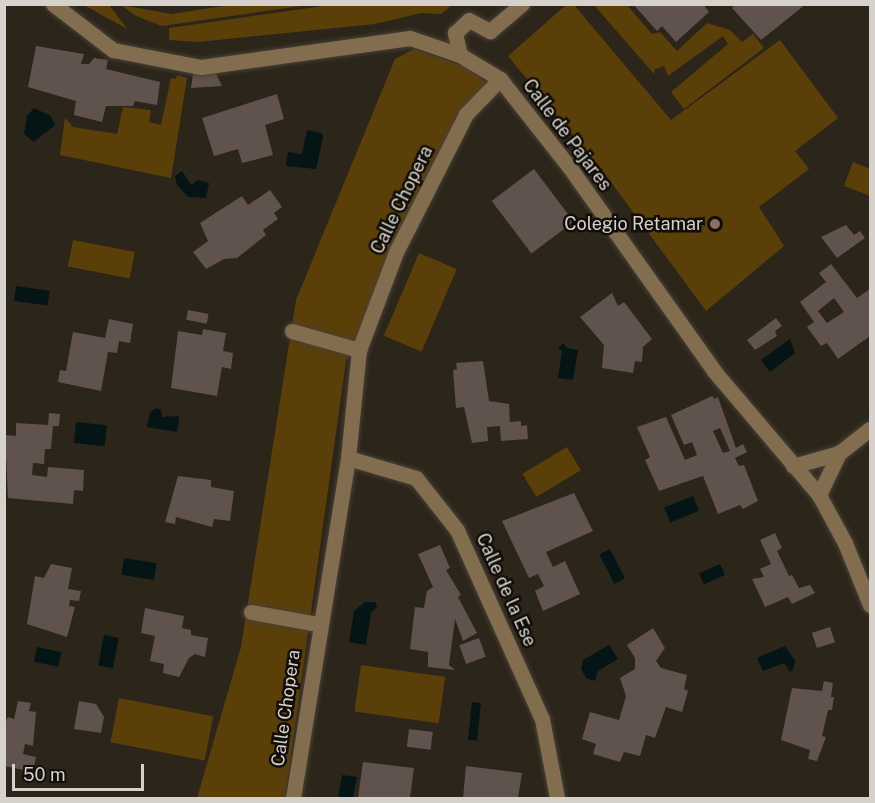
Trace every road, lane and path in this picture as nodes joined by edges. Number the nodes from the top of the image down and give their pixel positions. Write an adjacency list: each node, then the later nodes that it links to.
1 (53, 4): 3 (street, Calle de Pajares)
2 (522, 4): 3 (street)
3 (460, 55): 4 (street, Calle de Pajares)
4 (500, 79): 6 (street, Calle Chopera); 10 (street, Calle de Pajares)
5 (292, 331): 6 (street)
6 (360, 350): 9 (street, Calle Chopera)
7 (870, 429): 8 (street)
8 (839, 453): 10 (street); 11 (street)
9 (348, 458): 14 (street, Calle Chopera); 16 (street, Calle de la Ese)
10 (793, 466): 11 (street, Calle de Pajares)
11 (819, 495): 12 (street, Calle de Pajares)
12 (870, 605)
13 (251, 612): 14 (street)
14 (318, 624): 15 (street, Calle Chopera)
15 (293, 798)
16 (558, 798)

